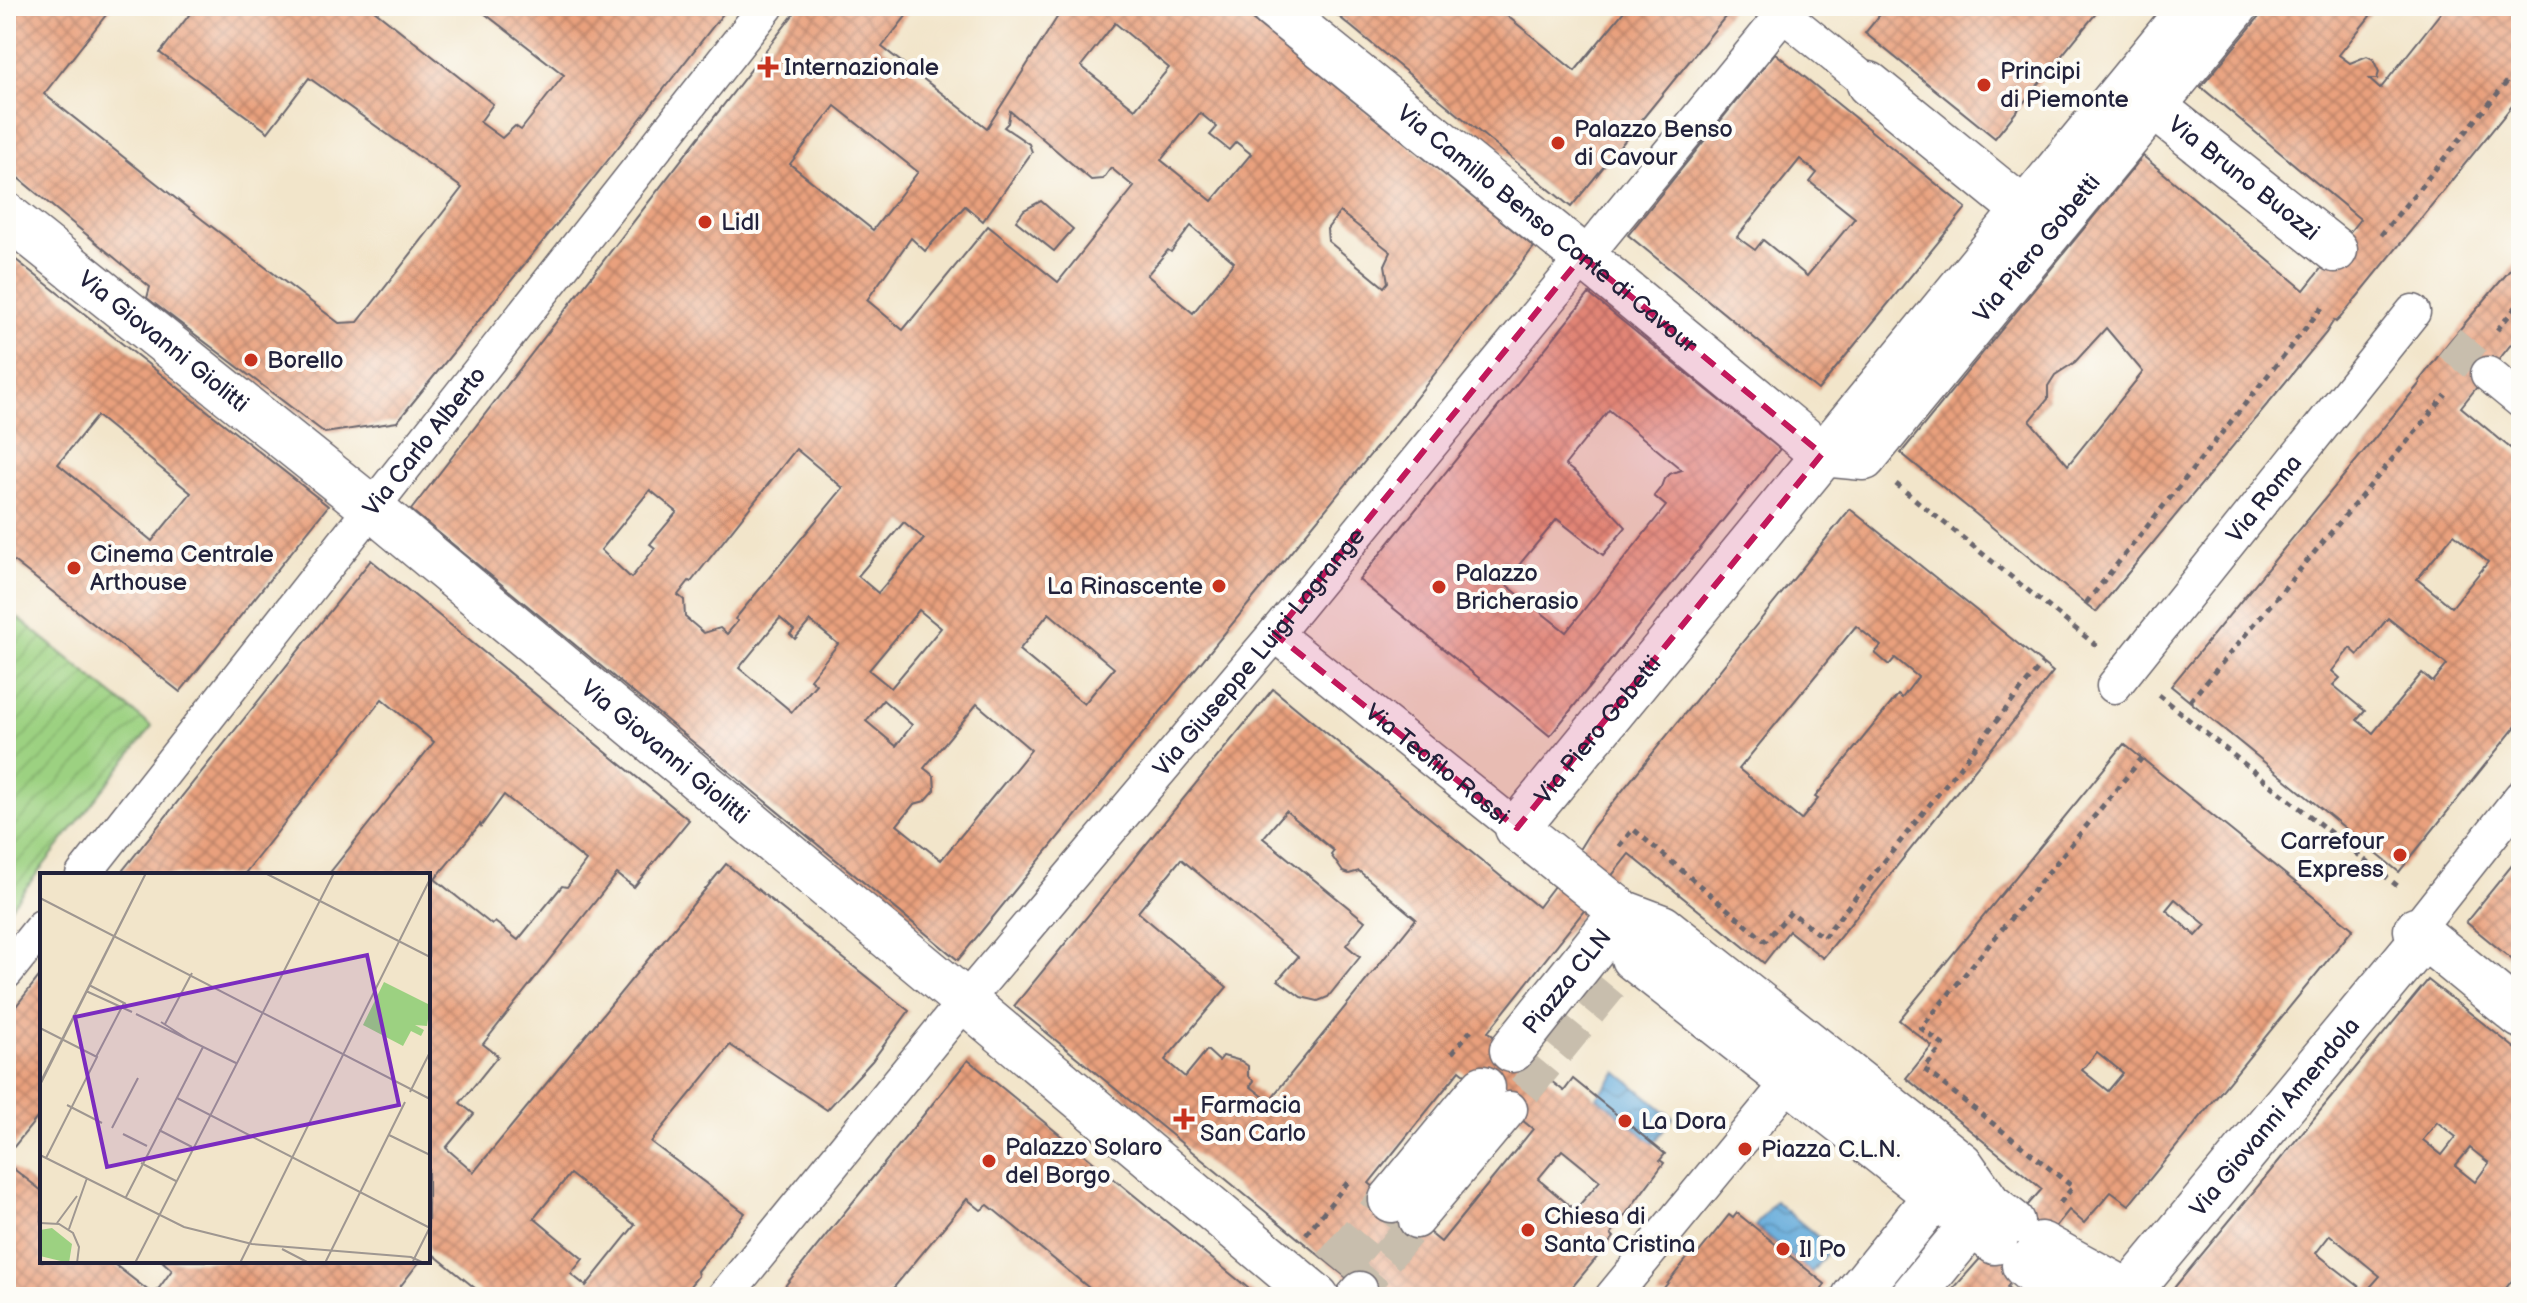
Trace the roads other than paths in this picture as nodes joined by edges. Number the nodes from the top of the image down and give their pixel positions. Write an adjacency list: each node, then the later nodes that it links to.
1 (767, 6): 16 (street, Via Carlo Alberto)
2 (1272, 6): 11 (street, Via Camillo Benso Conte di Cavour)
3 (2192, 6): 9 (street)
4 (2236, 6): 7 (street, Via Piero Gobetti)
5 (1786, 10): 6 (street); 11 (street, Via Giuseppe Luigi Lagrange)
6 (1869, 84): 9 (street)
7 (2153, 106): 9 (street, Via Piero Gobetti); 10 (street, Via Bruno Buozzi)
8 (6, 215): 16 (street, Via Giovanni Giolitti)
9 (2036, 221): 15 (street, Via Piero Gobetti)
10 (2335, 250)
11 (1582, 256): 15 (street, Via Camillo Benso Conte di Cavour); 17 (street, Via Giuseppe Luigi Lagrange)
12 (2413, 312): 18 (street, Via Roma)
13 (2488, 374): 14 (street)
14 (2521, 401)
15 (1810, 468): 20 (street, Via Piero Gobetti)
16 (373, 509): 21 (street, Via Carlo Alberto); 26 (street, Via Giovanni Giolitti)
17 (1275, 634): 20 (street, Via Teofilo Rossi); 26 (street, Via Giuseppe Luigi Lagrange)
18 (2114, 686)
19 (2521, 797): 23 (street, Via Giovanni Amendola)
20 (1517, 828): 22 (street, Via Teofilo Rossi)
21 (85, 873)
22 (1610, 903): 28 (street, Piazza CLN); 29 (street); 31 (street, Via Teofilo Rossi)
23 (2423, 926): 27 (street); 35 (street, Via Giovanni Amendola)
24 (40, 930): 25 (street)
25 (6, 972)
26 (965, 1001): 34 (street, Via Giovanni Giolitti); 36 (street, Via Giuseppe Luigi Lagrange)
27 (2521, 1016)
28 (1512, 1050)
29 (1790, 1081): 31 (street); 37 (street)
30 (1496, 1098): 32 (street)
31 (1948, 1180): 33 (street); 38 (street)
32 (1403, 1210)
33 (2005, 1234): 35 (street); 39 (street); 40 (street)
34 (1336, 1289)
35 (2131, 1295)
36 (724, 1297)
37 (1612, 1297)
38 (1854, 1297)
39 (1912, 1297)
40 (2061, 1297)

